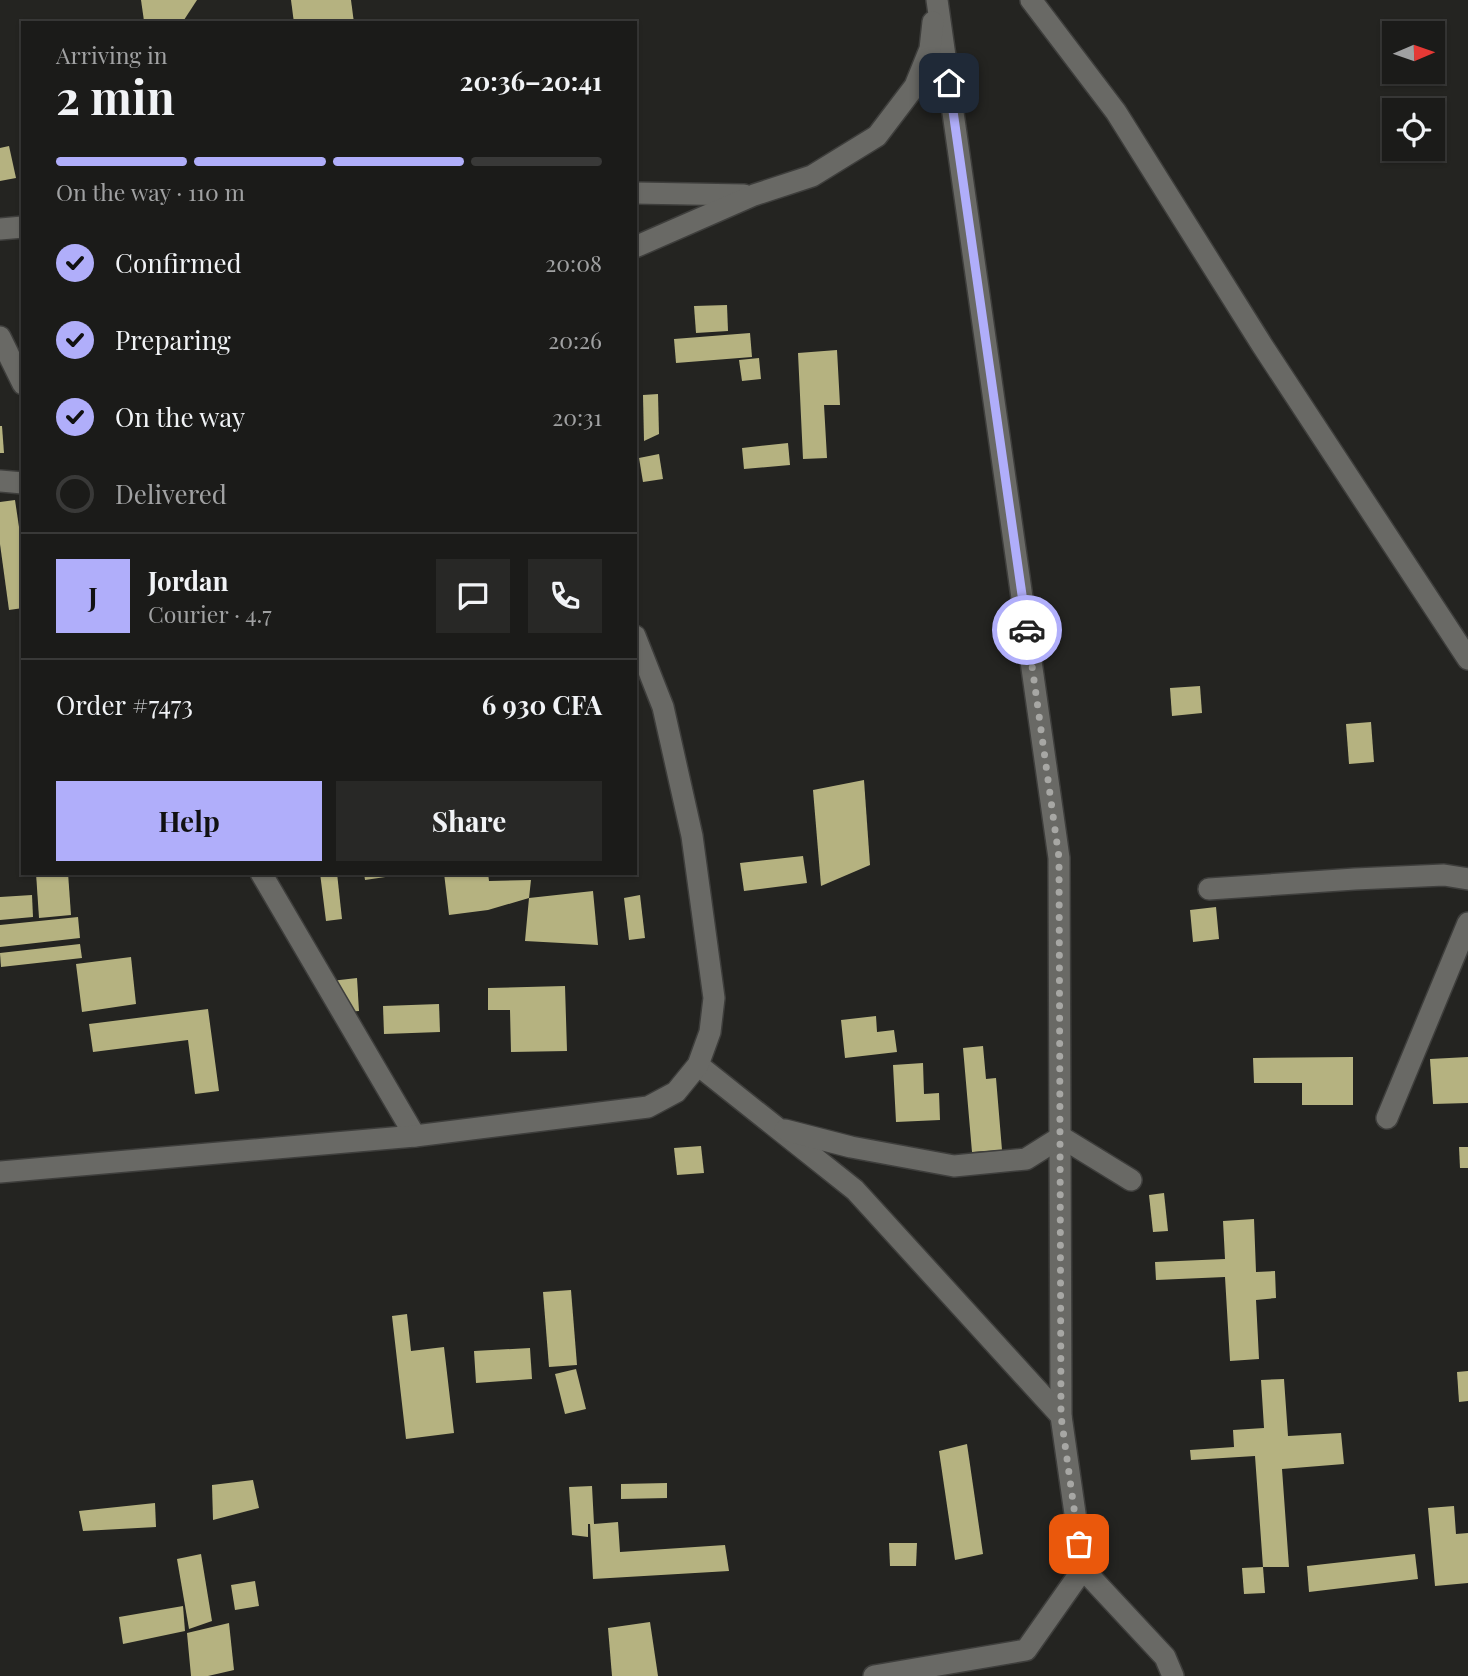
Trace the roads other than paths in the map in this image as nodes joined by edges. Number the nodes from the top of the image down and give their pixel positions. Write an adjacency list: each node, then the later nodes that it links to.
1 (936, 0): 4 (street); 22 (street)
2 (1031, 0): 13 (street)
3 (637, 193): 4 (street)
4 (754, 195): 7 (street)
5 (21, 227): 6 (street)
6 (0, 229)
7 (637, 246)
8 (0, 337): 9 (street)
9 (21, 380)
10 (0, 481): 11 (street)
11 (21, 483)
12 (637, 641): 18 (street)
13 (1468, 659)
14 (262, 875): 21 (street)
15 (1468, 879): 16 (street)
16 (1209, 889)
17 (1468, 923): 19 (street)
18 (698, 1065): 20 (street); 21 (street)
19 (1387, 1118)
20 (777, 1128): 22 (street); 25 (street)
21 (415, 1136): 23 (street)
22 (1061, 1137): 24 (street); 25 (street)
23 (0, 1172)
24 (1131, 1180)
25 (1061, 1416): 26 (street)
26 (1083, 1569): 27 (street); 28 (street)
27 (874, 1676)
28 (1173, 1676)

